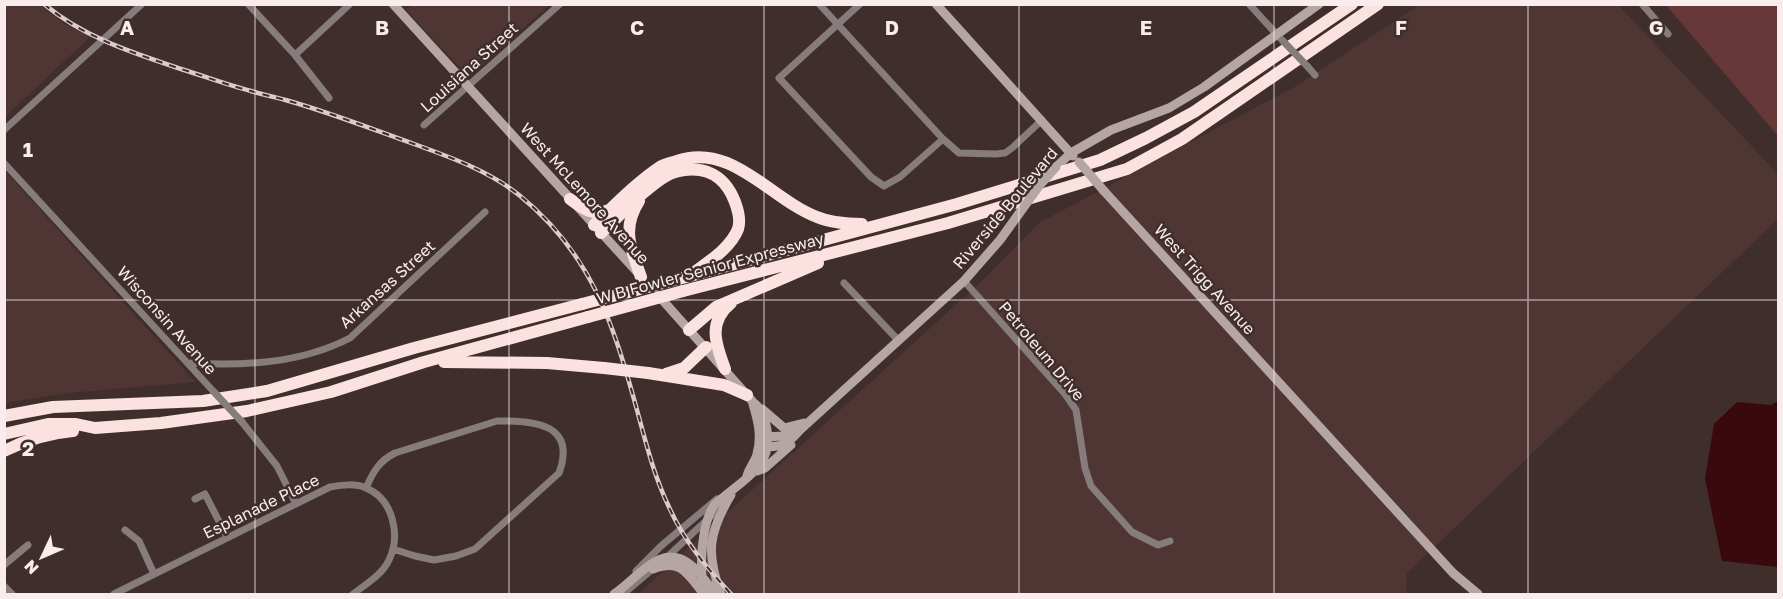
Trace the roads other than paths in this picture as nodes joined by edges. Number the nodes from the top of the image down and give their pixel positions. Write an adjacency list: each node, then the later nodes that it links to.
1 (142, 4): 23 (street)
2 (248, 4): 17 (street)
3 (350, 4): 17 (street)
4 (393, 4): 19 (street, West McLemore Avenue)
5 (560, 4): 19 (street, Louisiana Street)
6 (819, 4): 14 (street)
7 (860, 4): 14 (street)
8 (936, 4): 21 (street, West Trigg Avenue)
9 (1249, 4): 16 (street)
10 (1319, 4): 16 (street, Riverside Boulevard)
11 (1352, 4): 31 (highway, W B Fowler Senior Expressway)
12 (1378, 4): 33 (highway, W B Fowler Senior Expressway)
13 (1642, 4): 15 (street)
14 (838, 25): 24 (street); 24 (street)
15 (1668, 34)
16 (1279, 38): 18 (street, bridge); 25 (street, Riverside Boulevard)
17 (295, 55): 20 (street)
18 (1315, 75)
19 (467, 87): 22 (street, Louisiana Street); 28 (street, West McLemore Avenue)
20 (329, 98)
21 (1042, 120): 24 (street); 25 (street, West Trigg Avenue)
22 (423, 125)
23 (4, 130)
24 (943, 139)
25 (1071, 153): 36 (street, Riverside Boulevard, bridge); 68 (street, West Trigg Avenue, bridge)
26 (4, 163): 43 (street, Wisconsin Avenue)
27 (644, 192): 32 (highway); 34 (highway); 35 (highway)
28 (570, 199): 29 (highway); 32 (street, West McLemore Avenue)
29 (610, 209): 31 (highway); 32 (highway)
30 (485, 212): 43 (street, Arkansas Street)
31 (887, 222): 35 (highway, W B Fowler Senior Expressway)
32 (598, 229): 34 (street, West McLemore Avenue)
33 (855, 247): 38 (highway); 42 (highway, W B Fowler Senior Expressway, bridge)
34 (641, 277): 39 (street, West McLemore Avenue)
35 (687, 277): 47 (highway, W B Fowler Senior Expressway, bridge)
36 (964, 280): 40 (street, Riverside Boulevard); 62 (street, Petroleum Drive)
37 (844, 283): 40 (street)
38 (738, 297): 39 (highway); 44 (highway)
39 (689, 330): 41 (street, West McLemore Avenue)
40 (898, 340): 48 (street, Riverside Boulevard)
41 (706, 347): 44 (street, West McLemore Avenue); 45 (highway)
42 (424, 362): 45 (highway, bridge); 49 (highway, W B Fowler Senior Expressway)
43 (188, 363): 58 (street, Wisconsin Avenue, bridge)
44 (725, 369): 46 (street, West McLemore Avenue)
45 (662, 375): 46 (highway)
46 (753, 401): 48 (street); 51 (street, West McLemore Avenue)
47 (4, 416)
48 (809, 422): 51 (street, Riverside Boulevard); 53 (street)
49 (95, 428): 50 (highway, W B Fowler Senior Expressway); 52 (highway)
50 (4, 434)
51 (764, 442): 53 (street)
52 (4, 451)
53 (752, 474): 55 (street)
54 (366, 488): 58 (street, Esplanade Place); 64 (street); 64 (street)
55 (734, 488): 57 (street); 59 (street); 75 (street)
56 (195, 500): 61 (street)
57 (727, 502): 59 (street); 79 (street)
58 (296, 504): 61 (street, Esplanade Place)
59 (710, 516): 65 (street); 70 (street)
60 (125, 530): 69 (street)
61 (227, 537): 69 (street, Esplanade Place)
62 (1170, 541)
63 (28, 545): 66 (street)
64 (393, 549): 74 (street)
65 (668, 556): 67 (street); 70 (street); 75 (street)
66 (4, 565)
67 (653, 569): 76 (street); 77 (street)
68 (1453, 573): 80 (street); 81 (street)
69 (154, 574): 73 (street, Esplanade Place)
70 (703, 579): 77 (street); 78 (street)
71 (4, 586): 72 (street)
72 (12, 594)
73 (114, 594)
74 (353, 594)
75 (613, 594)
76 (623, 594)
77 (705, 594)
78 (716, 594)
79 (721, 594)
80 (1469, 594)
81 (1479, 594)

